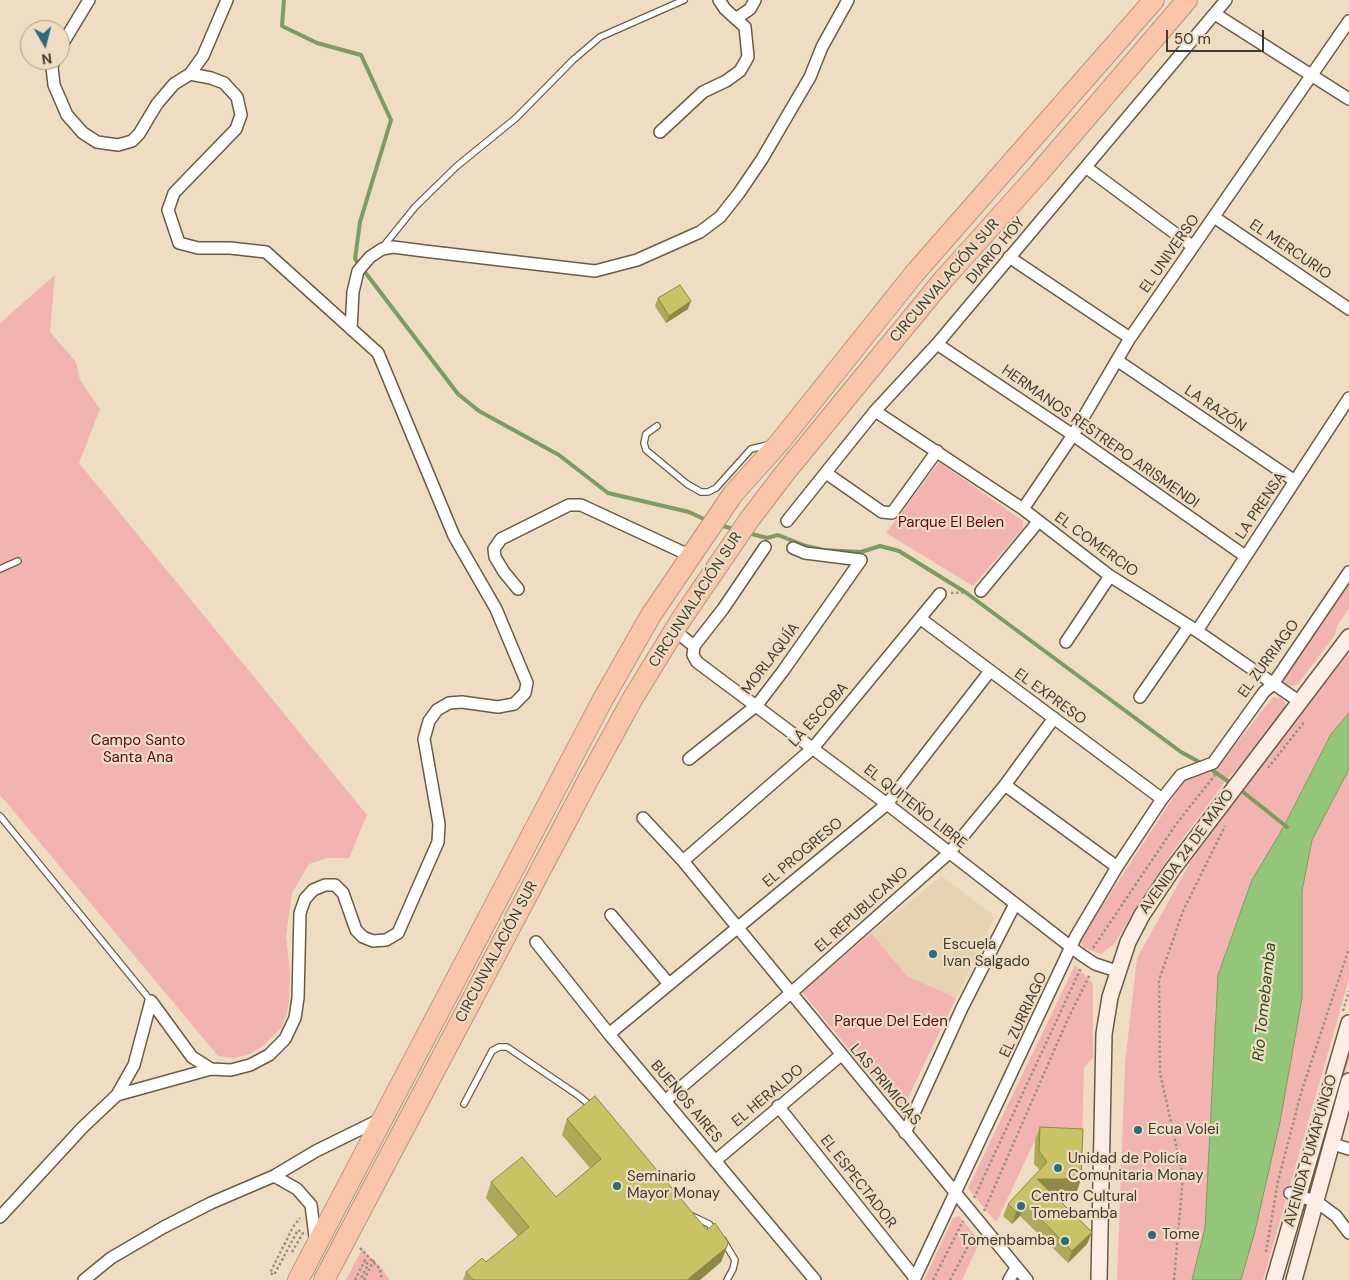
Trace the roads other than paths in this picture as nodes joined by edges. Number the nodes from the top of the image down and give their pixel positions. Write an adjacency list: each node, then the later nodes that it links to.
1 (89, 0): 13 (street)
2 (227, 0): 15 (street)
3 (684, 0): 22 (lane)
4 (719, 0): 11 (street)
5 (755, 0): 11 (street)
6 (848, 0): 22 (street)
7 (1154, 0): 33 (highway, CIRCUNVALACIÓN SUR)
8 (1187, 0): 53 (highway, CIRCUNVALACIÓN SUR)
9 (1226, 0): 10 (street, DIARIO HOY)
10 (1215, 14): 16 (street); 19 (street, DIARIO HOY)
11 (737, 18): 18 (street)
12 (1349, 21): 16 (street, EL UNIVERSO)
13 (70, 31)
14 (52, 70): 15 (street)
15 (190, 74): 25 (street)
16 (1311, 75): 17 (street); 20 (street, EL UNIVERSO)
17 (1349, 99)
18 (660, 132)
19 (1087, 168): 21 (street); 23 (street, DIARIO HOY)
20 (1214, 217): 21 (street, EL UNIVERSO); 24 (street, EL MERCURIO)
21 (1192, 246): 26 (street, EL UNIVERSO)
22 (382, 249): 25 (street)
23 (1009, 257): 26 (street); 27 (street, DIARIO HOY)
24 (1349, 309)
25 (351, 329): 85 (street)
26 (1130, 338): 28 (street, EL UNIVERSO)
27 (937, 344): 30 (street, DIARIO HOY); 32 (street, HERMANOS RESTREPO ARISMENDI)
28 (1118, 361): 32 (street, EL UNIVERSO); 36 (street, LA RAZÓN)
29 (1349, 398): 36 (street, LA PRENSA)
30 (875, 411): 34 (street, EL COMERCIO); 35 (street, DIARIO HOY)
31 (657, 426): 33 (lane)
32 (1073, 435): 37 (street, EL UNIVERSO); 43 (street, HERMANOS RESTREPO ARISMENDI)
33 (779, 443): 42 (highway, CIRCUNVALACIÓN SUR)
34 (937, 452): 35 (street); 37 (street, EL COMERCIO)
35 (826, 473): 38 (street, DIARIO HOY)
36 (1295, 482): 43 (street, LA PRENSA)
37 (1023, 510): 39 (street, EL COMERCIO)
38 (787, 521)
39 (1038, 522): 47 (street, EL COMERCIO); 49 (street)
40 (765, 547): 56 (street)
41 (794, 548): 61 (street, MORLAQUÍA)
42 (691, 556): 48 (street); 88 (highway, CIRCUNVALACIÓN SUR)
43 (1245, 556): 52 (street, LA PRENSA)
44 (18, 561): 45 (lane)
45 (0, 569)
46 (1349, 572): 58 (street, EL ZURRIAGO)
47 (1110, 576): 52 (street, EL COMERCIO); 55 (street)
48 (518, 589)
49 (981, 591)
50 (940, 594): 51 (street, LA ESCOBA)
51 (921, 619): 57 (street, EL EXPRESO); 63 (street, LA ESCOBA)
52 (1193, 628): 58 (street, EL COMERCIO); 59 (street, LA PRENSA)
53 (674, 630): 56 (street); 109 (highway, CIRCUNVALACIÓN SUR)
54 (1349, 637): 60 (main road, AVENIDA 24 DE MAYO)
55 (1066, 642)
56 (694, 646): 61 (street, EL QUITEÑO LIBRE)
57 (990, 671): 62 (street, EL EXPRESO); 67 (street, EL PROGRESO)
58 (1273, 684): 60 (street, EL COMERCIO); 66 (street, EL ZURRIAGO)
59 (1140, 697)
60 (1300, 702): 78 (main road, AVENIDA 24 DE MAYO)
61 (757, 705): 63 (street, EL QUITEÑO LIBRE); 64 (street, MORLAQUÍA)
62 (1054, 718): 65 (street, EL REPUBLICANO); 66 (street, EL EXPRESO)
63 (812, 748): 67 (street, EL QUITEÑO LIBRE); 71 (street, LA ESCOBA)
64 (689, 759)
65 (1006, 785): 70 (street, EL REPUBLICANO); 72 (street)
66 (1162, 799): 72 (street, EL ZURRIAGO)
67 (887, 804): 70 (street, EL QUITEÑO LIBRE); 75 (street, EL PROGRESO)
68 (0, 816): 81 (lane)
69 (643, 818): 71 (street, LAS PRIMICIAS)
70 (950, 852): 73 (street, EL QUITEÑO LIBRE); 80 (street, EL REPUBLICANO)
71 (682, 861): 75 (street, LAS PRIMICIAS)
72 (1117, 867): 77 (street, EL ZURRIAGO)
73 (1015, 904): 77 (street, EL QUITEÑO LIBRE); 93 (street)
74 (611, 915): 79 (street)
75 (736, 928): 79 (street, EL PROGRESO); 80 (street, LAS PRIMICIAS)
76 (536, 942): 83 (street, BUENOS AIRES)
77 (1071, 947): 78 (street, EL QUITEÑO LIBRE); 98 (street, EL ZURRIAGO)
78 (1117, 971): 114 (main road, AVENIDA 24 DE MAYO)
79 (668, 984): 83 (street, EL PROGRESO)
80 (791, 993): 84 (street, LAS PRIMICIAS); 89 (street, EL REPUBLICANO)
81 (151, 1001): 85 (street); 87 (street)
82 (1349, 1023): 99 (main road, AVENIDA PUMAPUNGO)
83 (609, 1034): 89 (street, BUENOS AIRES)
84 (841, 1056): 91 (street, EL HERALDO); 93 (street, LAS PRIMICIAS)
85 (211, 1069): 87 (street)
86 (1349, 1081): 94 (main road, AVENIDA PUMAPUNGO)
87 (117, 1095): 102 (street)
88 (396, 1095): 97 (street); 104 (highway, CIRCUNVALACIÓN SUR)
89 (665, 1100): 96 (street, BUENOS AIRES)
90 (464, 1104): 92 (lane)
91 (778, 1106): 96 (street, EL HERALDO); 106 (street, EL ESPECTADOR)
92 (594, 1110)
93 (905, 1133): 98 (street, LAS PRIMICIAS)
94 (1333, 1144): 95 (street); 100 (main road, AVENIDA PUMAPUNGO)
95 (1349, 1149)
96 (715, 1161): 111 (street, BUENOS AIRES)
97 (274, 1176): 104 (street); 107 (street)
98 (955, 1194): 105 (street, LAS PRIMICIAS); 106 (street, EL ZURRIAGO)
99 (1295, 1194): 100 (street); 115 (main road, AVENIDA PUMAPUNGO)
100 (1317, 1202): 103 (street); 116 (main road, AVENIDA PUMAPUNGO)
101 (686, 1214): 110 (lane)
102 (0, 1217)
103 (1349, 1233)
104 (316, 1245): 108 (highway, CIRCUNVALACIÓN SUR)
105 (1016, 1268): 112 (street); 113 (street, LAS PRIMICIAS)
106 (915, 1279)
107 (84, 1280)
108 (298, 1280)
109 (324, 1280)
110 (729, 1280)
111 (815, 1280)
112 (1009, 1280)
113 (1027, 1280)
114 (1099, 1280)
115 (1274, 1280)
116 (1294, 1280)

